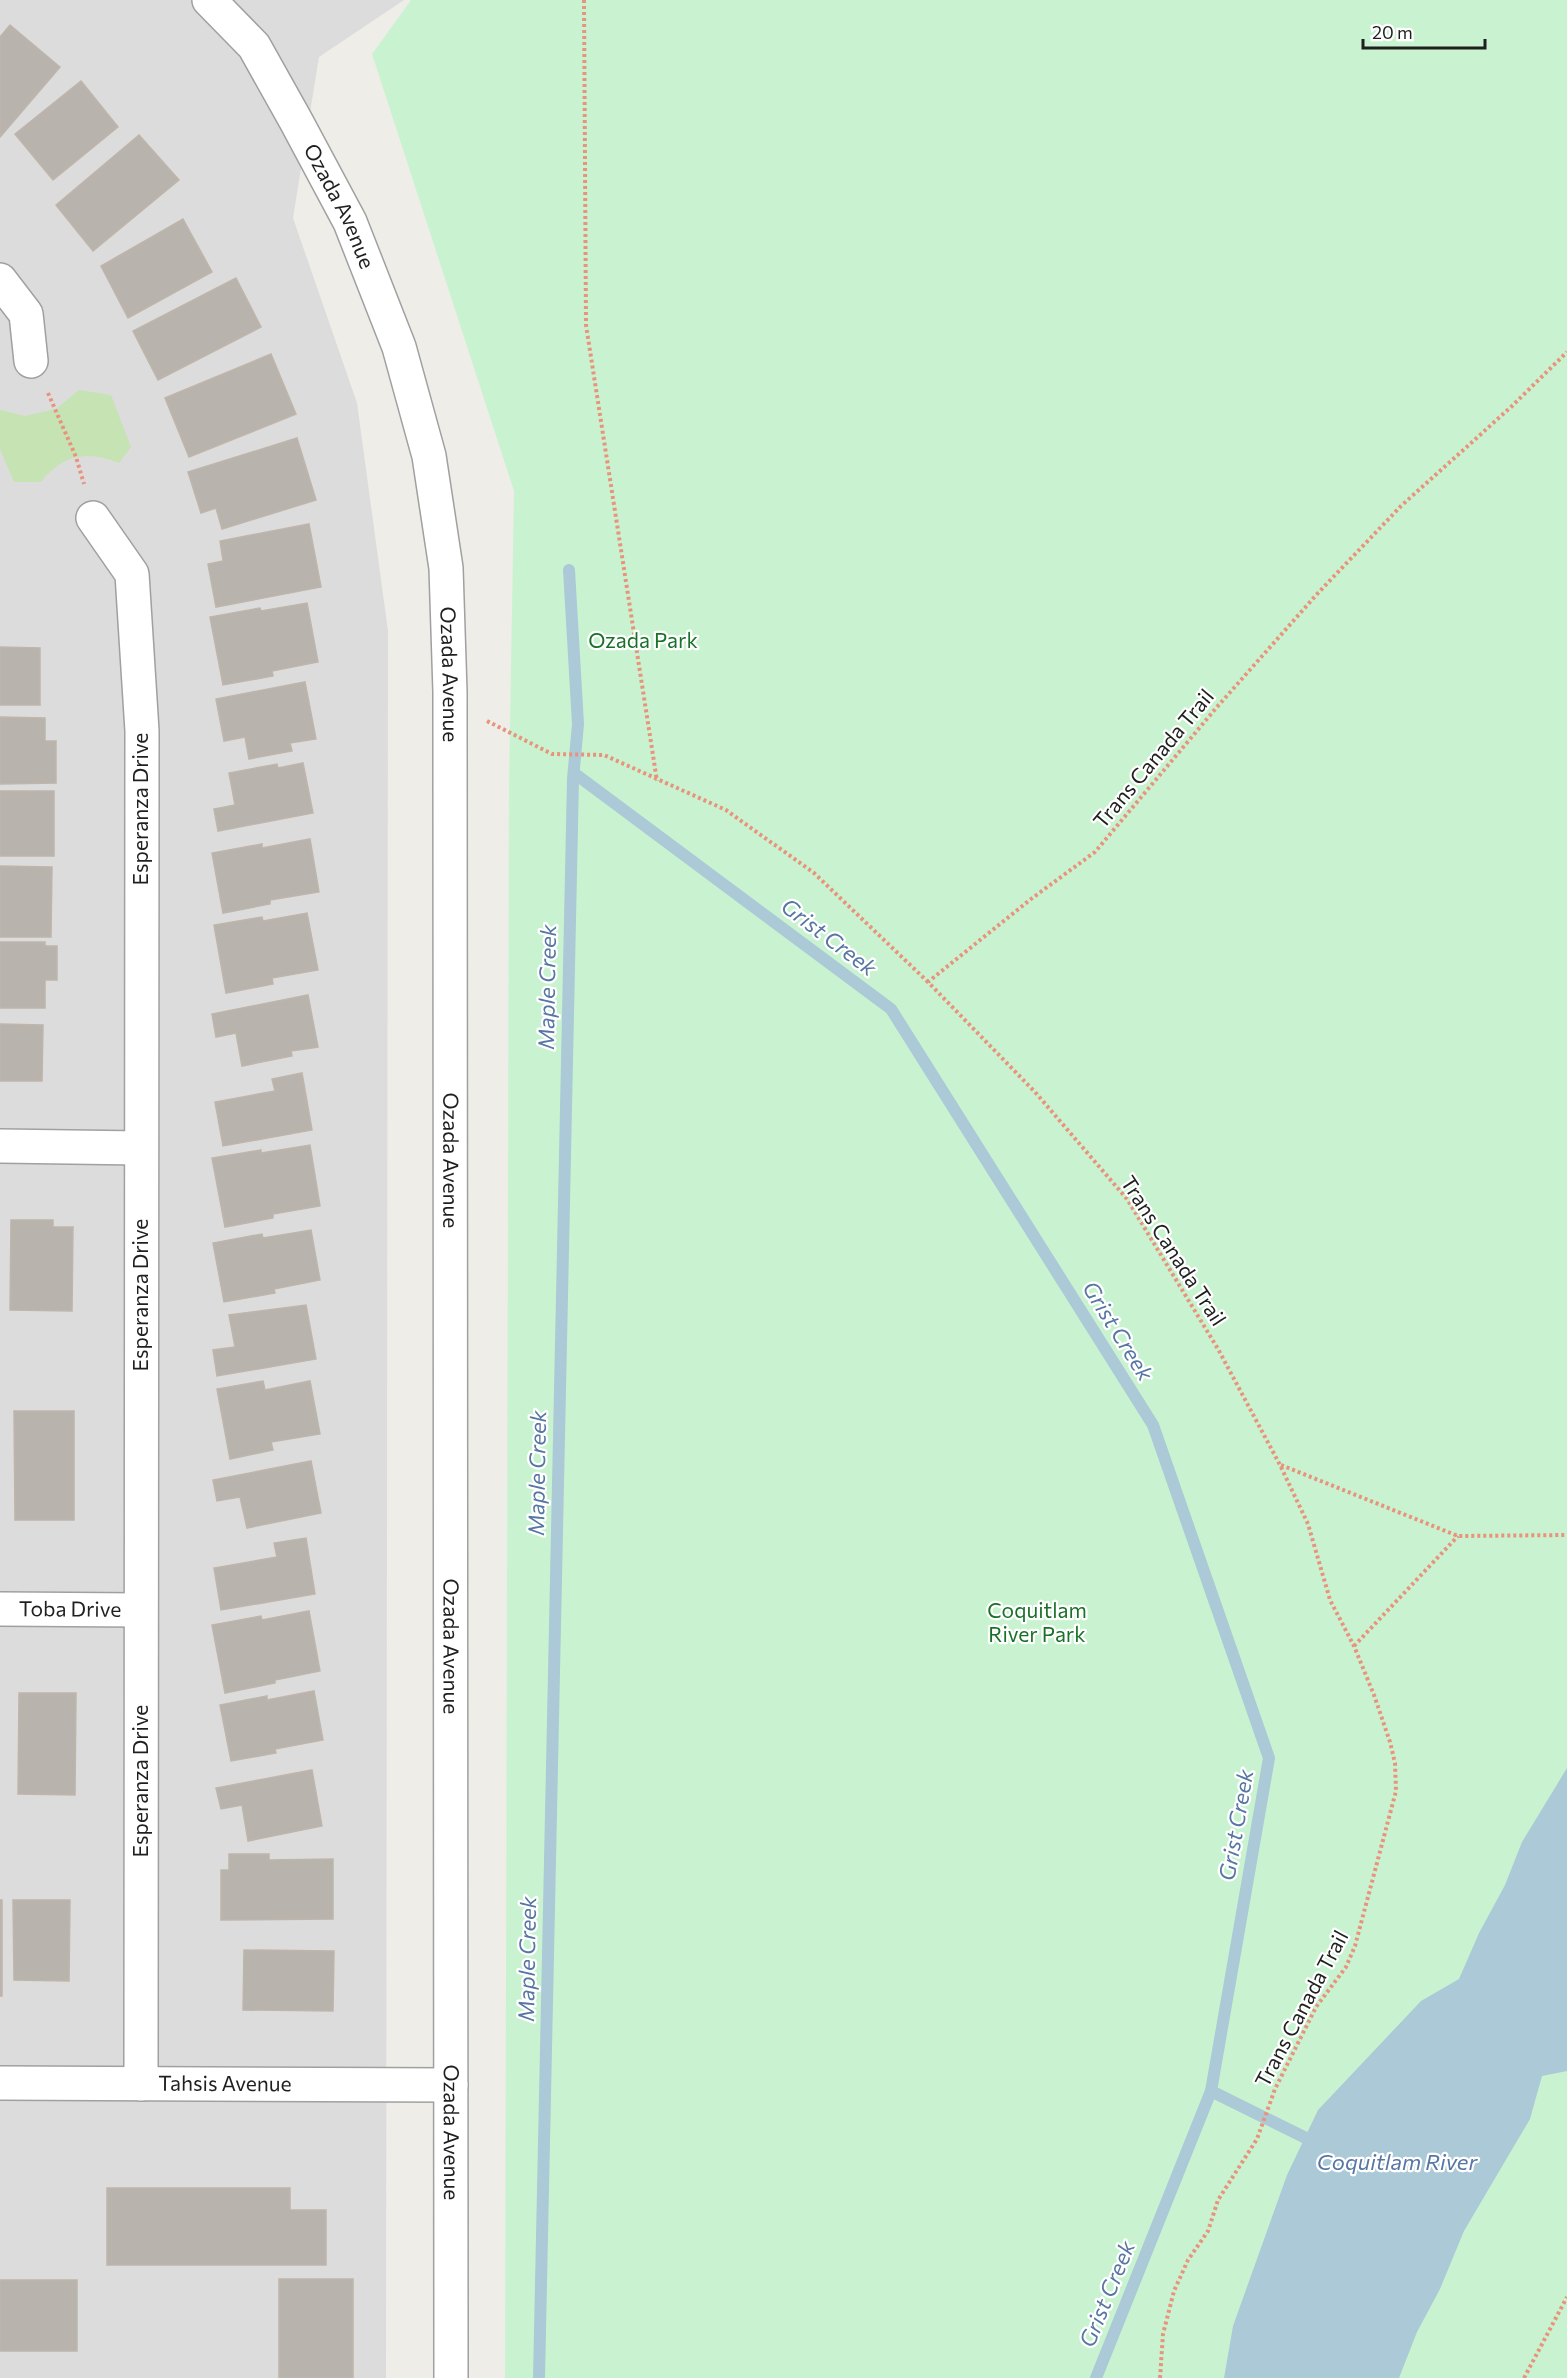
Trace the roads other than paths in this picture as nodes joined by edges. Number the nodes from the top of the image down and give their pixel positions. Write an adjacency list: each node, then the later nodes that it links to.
1 (209, 0): 11 (street, Ozada Avenue)
2 (0, 280): 3 (street)
3 (31, 361)
4 (93, 518): 6 (street, Esperanza Drive)
5 (0, 1146): 6 (street)
6 (141, 1148): 8 (street, Esperanza Drive)
7 (0, 1609): 8 (street, Toba Drive)
8 (140, 1610): 10 (street, Esperanza Drive)
9 (0, 2084): 10 (street, Tahsis Avenue)
10 (141, 2084): 11 (street, Tahsis Avenue)
11 (451, 2085): 12 (street, Ozada Avenue)
12 (451, 2378)

